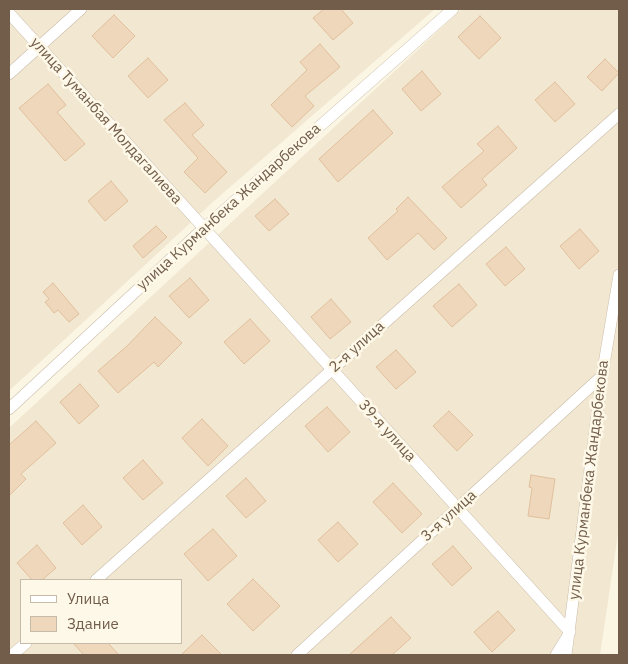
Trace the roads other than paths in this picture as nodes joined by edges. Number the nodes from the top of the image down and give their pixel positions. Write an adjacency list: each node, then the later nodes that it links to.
1 (81, 9): 4 (street)
2 (453, 9): 7 (street, улица Курманбека Жандарбекова)
3 (9, 13): 4 (street, улица Туманбая Молдагалиева)
4 (39, 46): 5 (street); 7 (street, улица Туманбая Молдагалиева)
5 (9, 74)
6 (619, 114): 9 (street, 2-я улица)
7 (204, 229): 9 (street, 39-я улица); 11 (street, улица Курманбека Жандарбекова)
8 (619, 275): 10 (street, улица Курманбека Жандарбекова)
9 (332, 370): 12 (street, 39-я улица); 13 (street, 2-я улица)
10 (602, 376): 12 (street, 3-я улица); 14 (street, улица Курманбека Жандарбекова)
11 (9, 409)
12 (457, 508): 14 (street, 39-я улица); 17 (street, 3-я улица)
13 (97, 579)
14 (570, 632): 18 (street); 19 (street, улица Курманбека Жандарбекова)
15 (25, 644): 16 (street)
16 (12, 655)
17 (297, 655)
18 (556, 655)
19 (566, 655)

